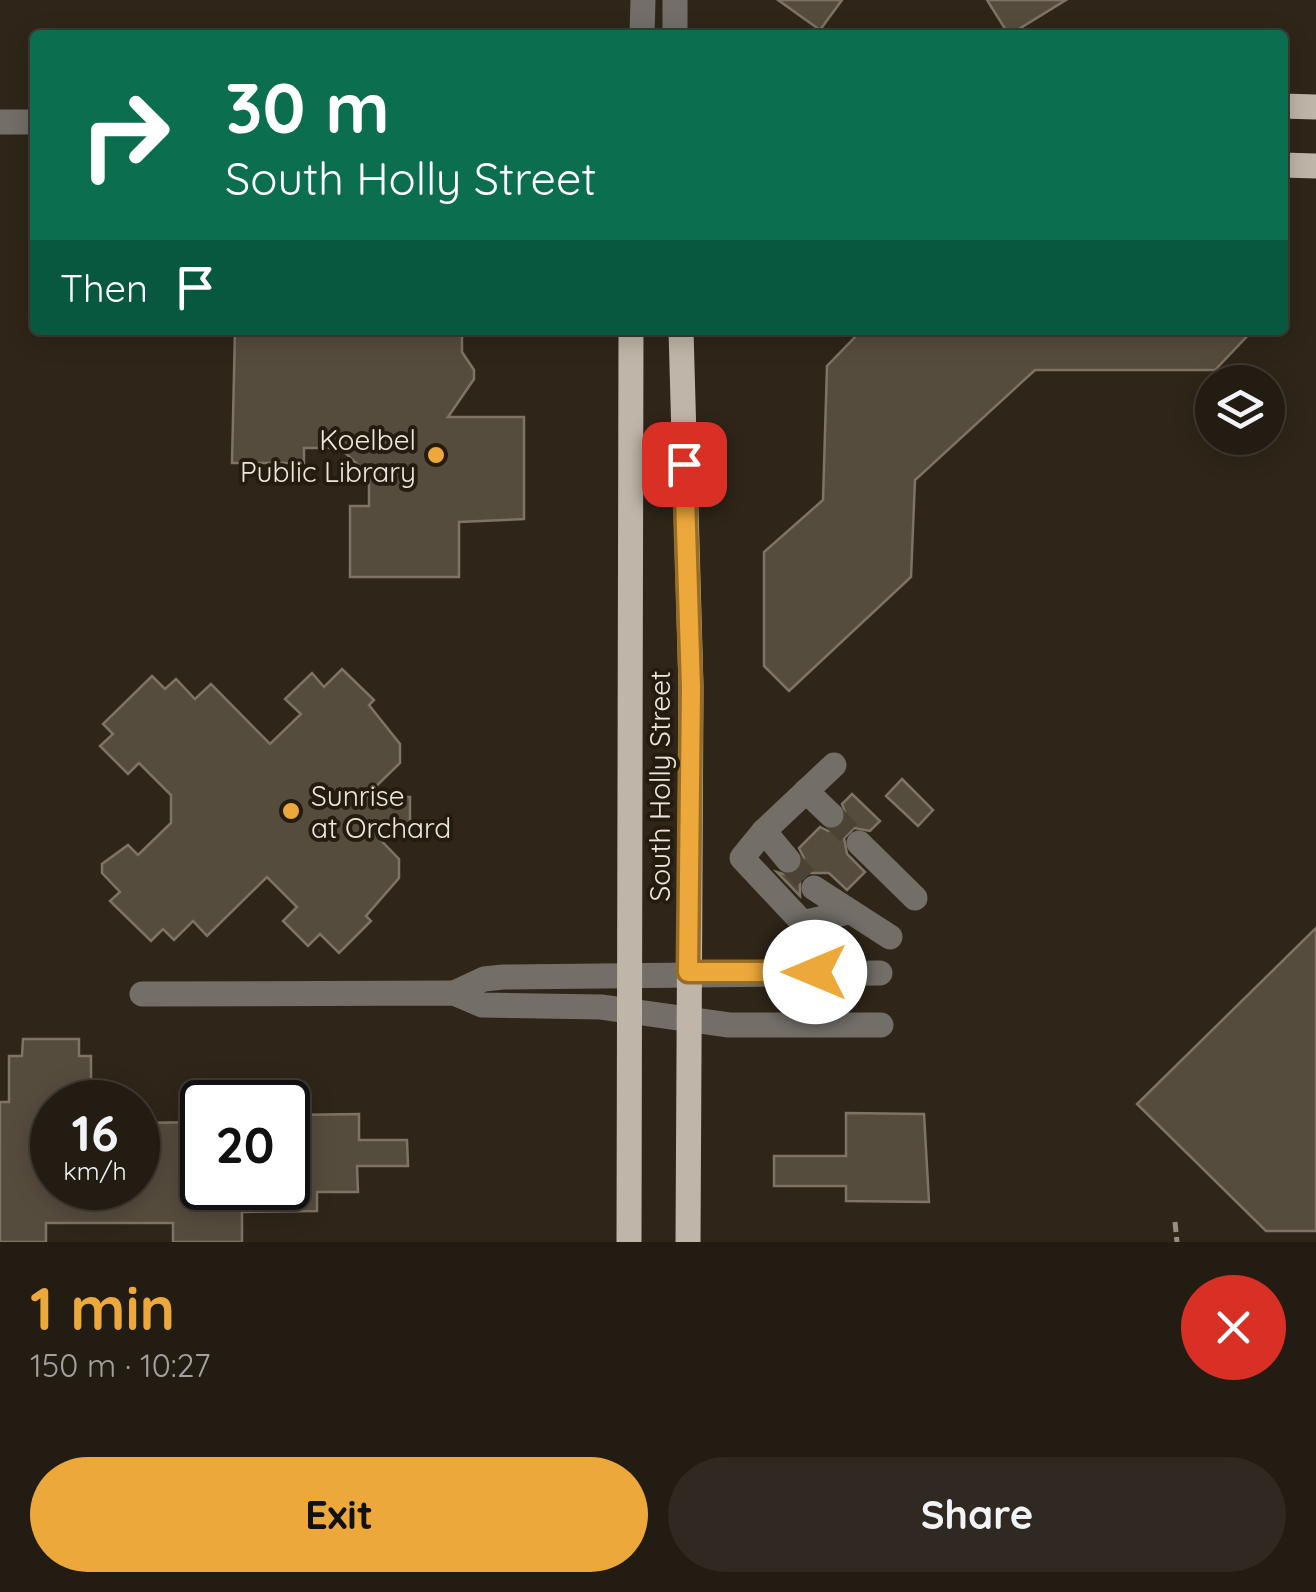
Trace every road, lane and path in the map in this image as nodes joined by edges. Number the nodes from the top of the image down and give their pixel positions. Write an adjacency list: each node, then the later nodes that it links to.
1 (643, 0): 3 (street)
2 (675, 0): 4 (street)
3 (642, 30)
4 (675, 30)
5 (1288, 106): 6 (main road)
6 (1316, 107)
7 (0, 122): 8 (street)
8 (30, 122)
9 (1288, 165): 10 (main road)
10 (1316, 166)
11 (631, 335): 25 (main road, South Holly Street)
12 (681, 335): 23 (main road, South Holly Street)
13 (834, 765): 14 (street)
14 (806, 791): 15 (street); 16 (street)
15 (832, 815)
16 (764, 831): 18 (street); 21 (street)
17 (858, 843): 20 (street)
18 (788, 860)
19 (814, 888): 21 (street)
20 (915, 898)
21 (848, 912): 22 (street)
22 (890, 937)
23 (688, 972): 24 (street); 25 (street); 29 (main road, South Holly Street)
24 (880, 973)
25 (630, 976): 26 (street); 28 (main road, South Holly Street)
26 (454, 993): 27 (street); 28 (street)
27 (142, 994)
28 (630, 1012): 29 (street); 32 (main road, South Holly Street)
29 (688, 1020): 30 (street); 33 (main road, South Holly Street)
30 (881, 1025)
31 (1176, 1222): 34 (path)
32 (629, 1242)
33 (688, 1242)
34 (1177, 1242)

